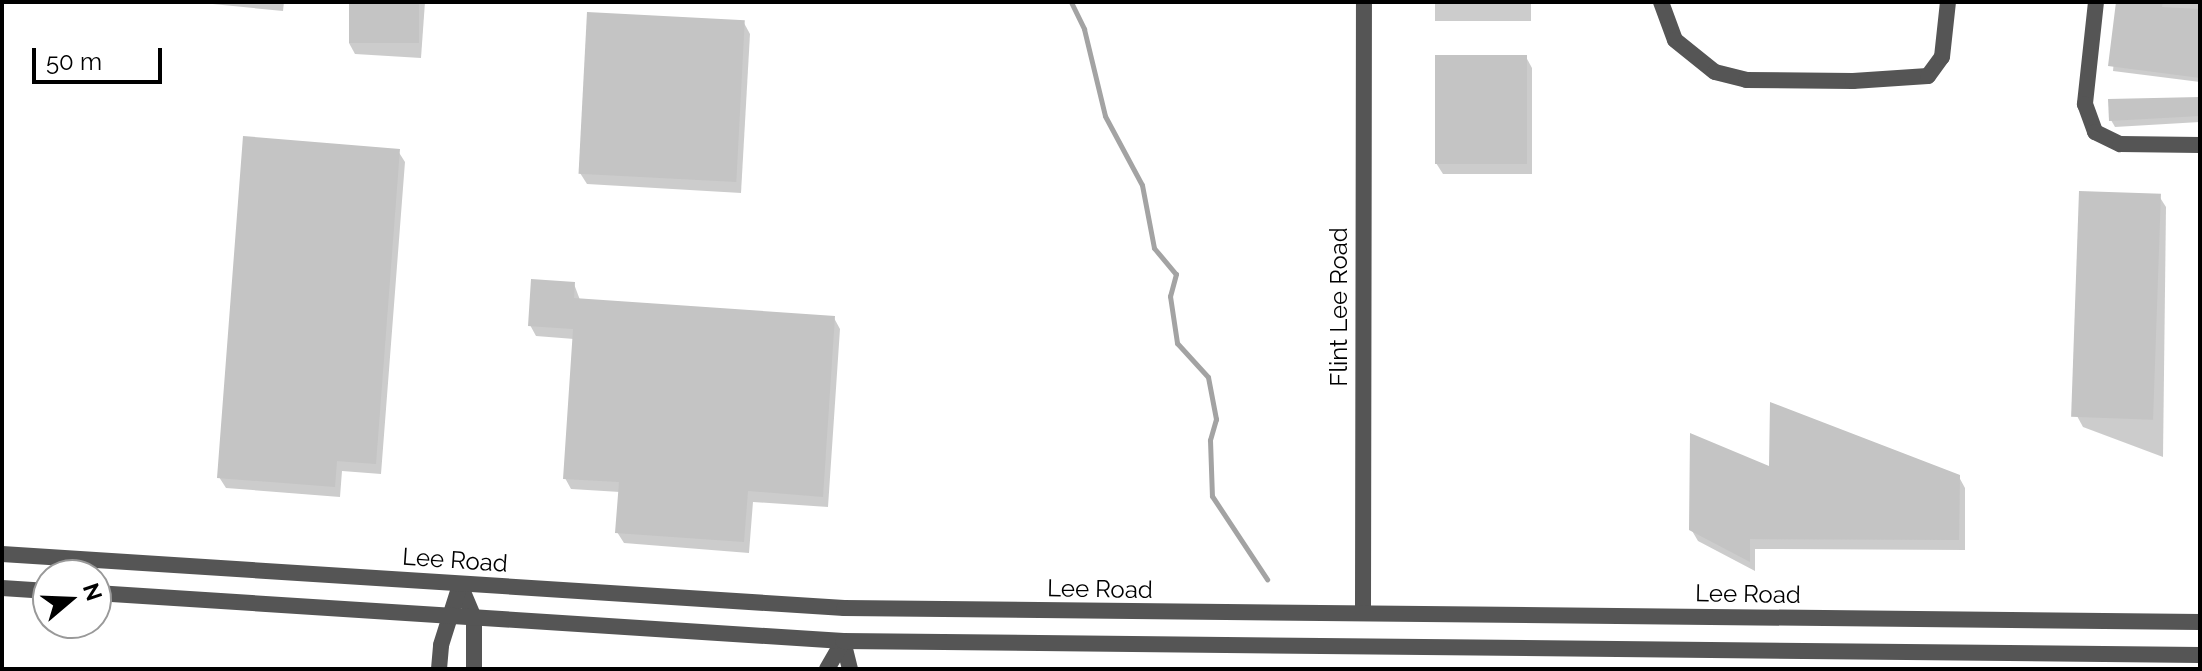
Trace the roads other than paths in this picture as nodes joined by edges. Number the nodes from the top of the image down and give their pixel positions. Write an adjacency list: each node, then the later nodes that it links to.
1 (1364, 2): 11 (street, Flint Lee Road)
2 (1661, 2): 3 (street)
3 (1948, 2)
4 (2096, 2): 5 (street)
5 (2200, 145)
6 (2, 554): 7 (street, Lee Road)
7 (460, 585): 11 (street, Lee Road); 12 (street); 13 (street)
8 (2, 588): 9 (street)
9 (32, 590)
10 (112, 594): 12 (street)
11 (1363, 612): 14 (street, Lee Road)
12 (448, 617): 13 (street); 17 (street)
13 (474, 618): 15 (street); 18 (street)
14 (2200, 622)
15 (843, 641): 16 (street); 19 (street); 20 (street)
16 (2200, 655)
17 (439, 669)
18 (474, 669)
19 (827, 669)
20 (850, 669)

